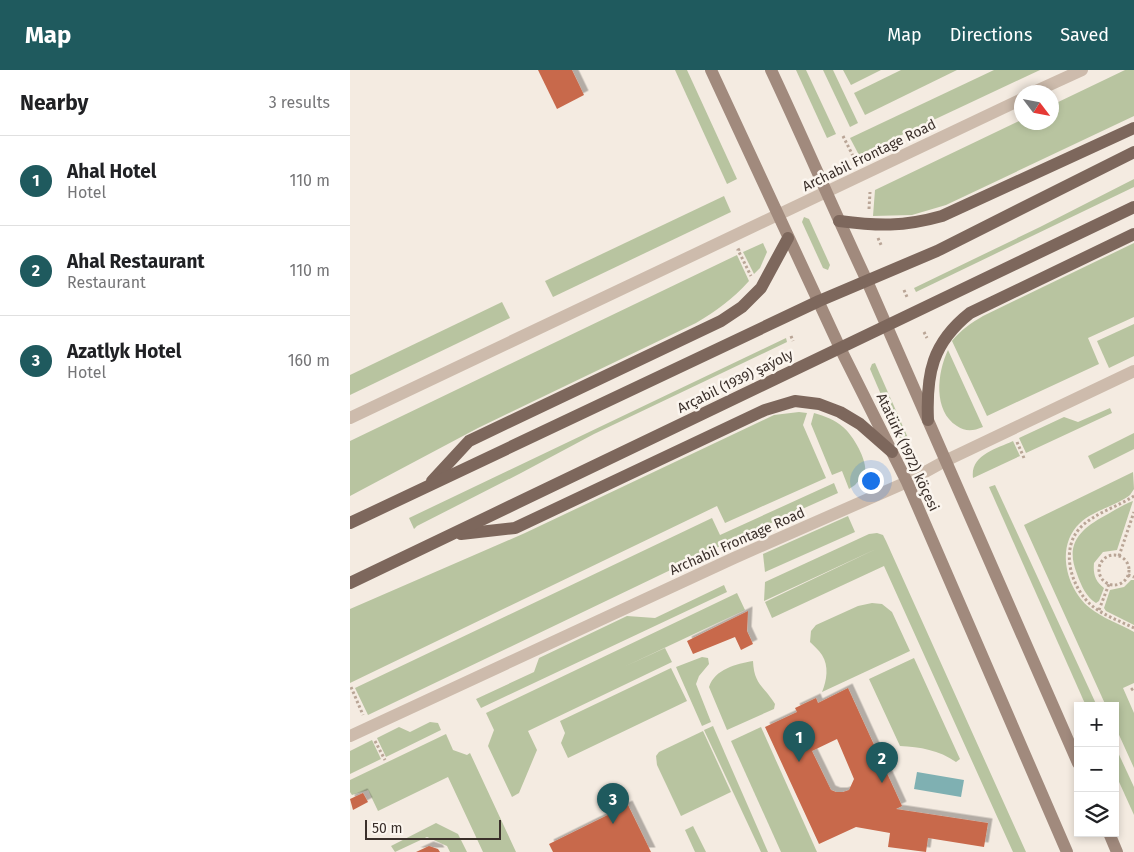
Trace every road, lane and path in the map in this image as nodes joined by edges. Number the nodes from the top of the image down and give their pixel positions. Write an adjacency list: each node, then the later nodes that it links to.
1 (711, 70): 13 (main road, Atatürk (1972) köçesi)
2 (772, 70): 10 (main road, Atatürk (1972) köçesi)
3 (1082, 70): 4 (street)
4 (1049, 85)
5 (1014, 102): 10 (street, Archabil Frontage Road)
6 (1134, 128): 15 (main road)
7 (843, 136): 9 (path)
8 (1134, 152): 22 (main road)
9 (855, 160)
10 (827, 191): 13 (street, Archabil Frontage Road); 15 (main road, Atatürk (1972) köçesi)
11 (870, 192): 14 (path)
12 (1134, 207): 26 (main road, Arçabil (1939) şaýoly)
13 (778, 215): 17 (main road, Atatürk (1972) köçesi); 33 (street, Archabil Frontage Road)
14 (869, 216)
15 (839, 221): 22 (main road, Atatürk (1972) köçesi)
16 (1134, 234): 34 (main road)
17 (788, 238): 25 (main road, Atatürk (1972) köçesi); 40 (main road)
18 (877, 238): 20 (path)
19 (744, 248): 21 (path)
20 (882, 248)
21 (753, 280)
22 (867, 281): 25 (main road); 26 (main road, Atatürk (1972) köçesi)
23 (904, 290): 24 (path)
24 (907, 297)
25 (819, 302): 31 (main road, Atatürk (1972) köçesi); 40 (main road)
26 (886, 327): 31 (main road, Arçabil (1939) şaýoly); 34 (main road, Atatürk (1972) köçesi)
27 (924, 332): 29 (path)
28 (791, 336): 30 (path)
29 (927, 338)
30 (793, 341)
31 (840, 348): 36 (main road, Atatürk (1972) köçesi); 44 (main road, Arçabil (1939) şaýoly)
32 (1134, 371): 38 (street, Archabil Frontage Road)
33 (350, 418)
34 (928, 420): 38 (main road, Atatürk (1972) köçesi)
35 (1016, 440): 37 (path)
36 (892, 452): 39 (main road, Atatürk (1972) köçesi); 44 (main road)
37 (1024, 458)
38 (945, 461): 39 (street, Archabil Frontage Road); 55 (main road, Atatürk (1972) köçesi)
39 (907, 482): 54 (street, Archabil Frontage Road); 57 (main road, Atatürk (1972) köçesi)
40 (427, 487): 43 (main road)
41 (1134, 496): 50 (path)
42 (1134, 512): 45 (path)
43 (350, 524)
44 (451, 535): 48 (main road, Arçabil (1939) şaýoly)
45 (1118, 556): 46 (path); 49 (path)
46 (1128, 575): 47 (path); 49 (path)
47 (1134, 577)
48 (350, 584)
49 (1109, 584): 50 (path)
50 (1099, 610): 51 (path)
51 (1134, 628)
52 (351, 687): 53 (path)
53 (364, 716)
54 (350, 736)
55 (1074, 754)
56 (1111, 837): 58 (main road)
57 (1068, 852)
58 (1117, 852)

